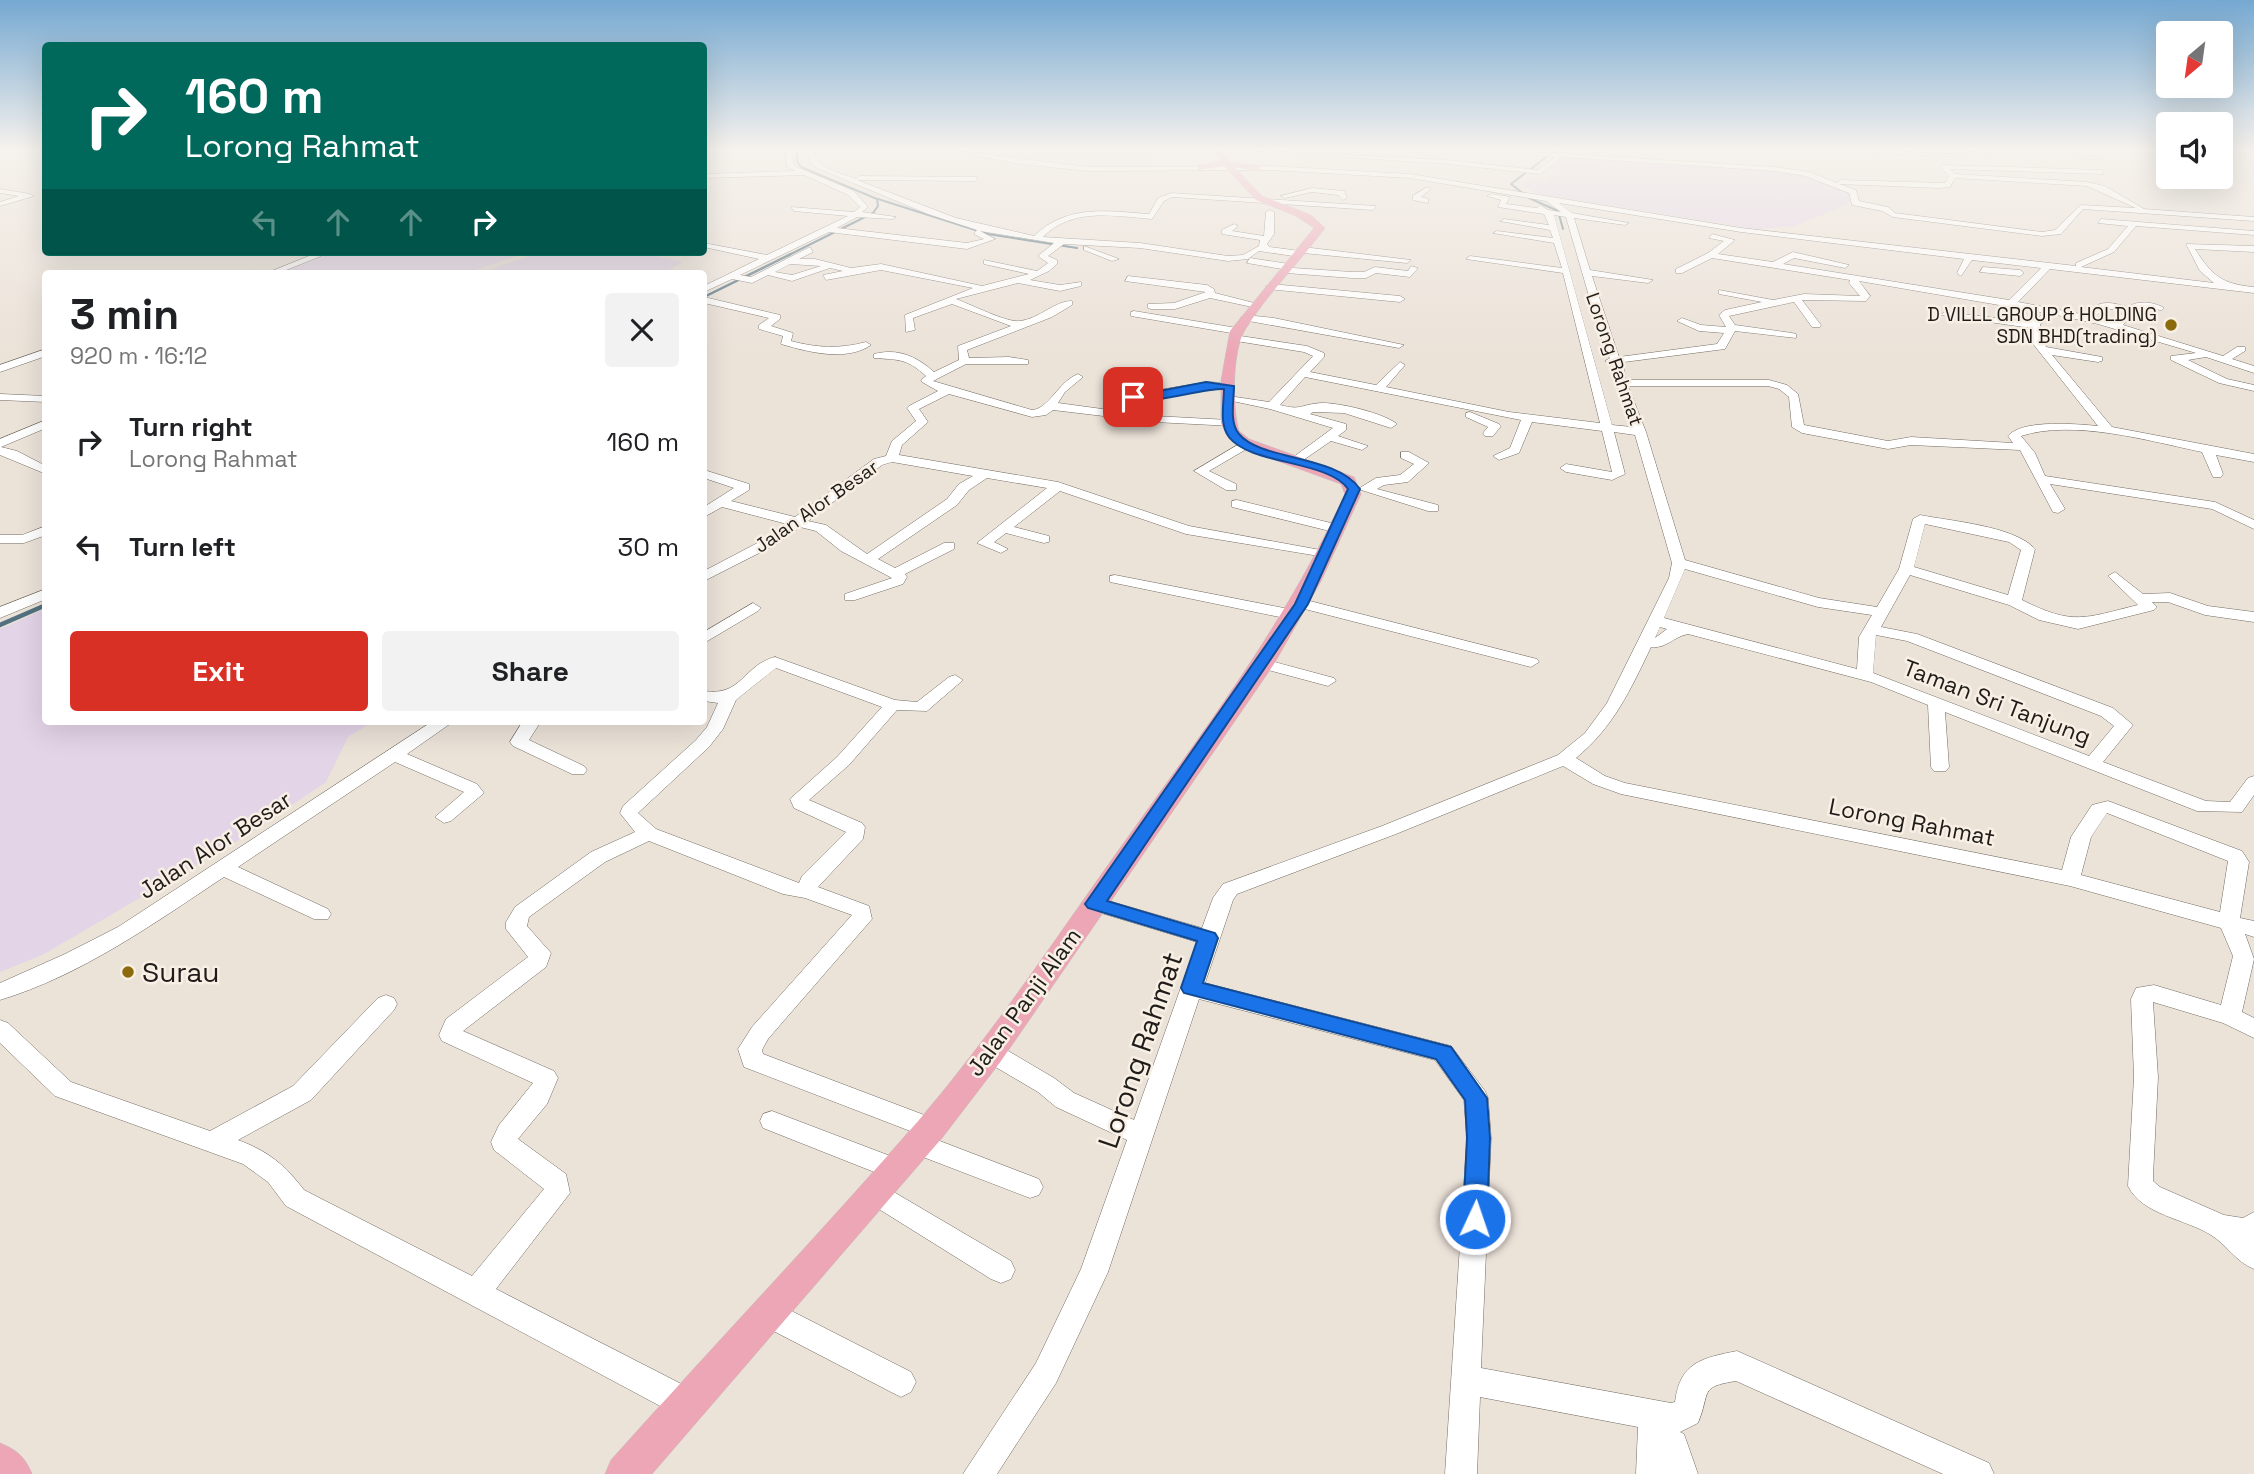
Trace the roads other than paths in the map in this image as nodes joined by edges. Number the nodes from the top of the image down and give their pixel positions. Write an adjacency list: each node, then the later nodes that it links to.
1 (854, 218): 23 (street)
2 (935, 218): 17 (street)
3 (944, 218): 17 (street)
4 (1068, 218): 29 (street)
5 (1265, 218): 32 (street)
6 (1307, 218): 79 (main road)
7 (1551, 218): 22 (street)
8 (1569, 218): 60 (street, Lorong Rahmat)
9 (1588, 218): 18 (street)
10 (1664, 218): 40 (street)
11 (1909, 218): 12 (street)
12 (2074, 218): 19 (street)
13 (2219, 218): 15 (street)
14 (2246, 218): 15 (street)
15 (2234, 219): 21 (street)
16 (1504, 221): 22 (street)
17 (961, 224): 26 (street); 29 (street)
18 (1631, 224)
19 (2133, 224): 24 (street); 53 (street)
20 (1234, 226): 32 (street)
21 (2254, 226)
22 (1553, 228): 30 (street)
23 (830, 230): 26 (street); 43 (street)
24 (2208, 230): 28 (street); 35 (street)
25 (1681, 231): 37 (street)
26 (846, 232): 47 (street)
27 (1497, 233): 30 (street)
28 (2254, 233)
29 (1037, 239): 31 (street)
30 (1557, 241): 57 (street)
31 (1058, 244): 33 (street); 62 (street)
32 (1268, 244): 36 (street); 79 (street)
33 (1087, 245): 36 (street); 42 (street)
34 (707, 246): 43 (street)
35 (2254, 248): 75 (street)
36 (1187, 254): 50 (street)
37 (1711, 254): 52 (street); 58 (street)
38 (709, 255): 43 (street)
39 (316, 256): 54 (street)
40 (1970, 256): 48 (street); 61 (street)
41 (1470, 258): 57 (street)
42 (1115, 259)
43 (764, 260): 47 (street); 65 (street)
44 (1344, 260): 63 (street)
45 (1250, 261): 79 (street)
46 (987, 262): 62 (street)
47 (784, 263): 51 (street); 59 (street)
48 (2049, 264): 53 (street); 64 (street)
49 (1845, 265): 52 (street)
50 (1205, 266)
51 (827, 267): 55 (street); 59 (street)
52 (1772, 267): 72 (street)
53 (2074, 267): 75 (street)
54 (279, 270)
55 (854, 270): 66 (street); 76 (street)
56 (1983, 270): 64 (street)
57 (1567, 271): 121 (street)
58 (1679, 271)
59 (765, 272): 70 (street)
60 (1585, 272): 69 (street); 119 (street, Lorong Rahmat)
61 (1961, 273)
62 (1039, 274): 68 (street)
63 (1332, 274): 79 (street); 79 (street)
64 (2038, 275): 92 (street)
65 (732, 277): 70 (street); 77 (street)
66 (826, 277)
67 (1128, 279): 83 (street)
68 (1016, 280): 74 (street); 76 (street)
69 (1648, 280)
70 (746, 281): 78 (street)
71 (1318, 281): 79 (street)
72 (1855, 281): 81 (street); 85 (street); 92 (street)
73 (1078, 284): 74 (street)
74 (1041, 286): 82 (street)
75 (2224, 286): 80 (street)
76 (981, 287): 88 (street)
77 (707, 288)
78 (733, 290)
79 (1270, 290): 83 (street); 86 (street); 97 (street); 110 (street); 125 (street); 135 (main road)
80 (2254, 290)
81 (1807, 291)
82 (1029, 294)
83 (1209, 295): 93 (street)
84 (721, 296): 87 (street)
85 (1796, 298): 90 (street); 103 (street)
86 (1399, 299)
87 (707, 301)
88 (950, 301): 102 (street); 106 (street)
89 (707, 302): 109 (street)
90 (1773, 302): 94 (street); 94 (street)
91 (1069, 303): 102 (street)
92 (2011, 303): 96 (street)
93 (1151, 306)
94 (1749, 308): 105 (street)
95 (2159, 308): 99 (street)
96 (2056, 312): 100 (street); 104 (street)
97 (1135, 314)
98 (1945, 315): 104 (street)
99 (2123, 318): 100 (street); 100 (street); 107 (street); 114 (street)
100 (2088, 319)
101 (1682, 321): 105 (street)
102 (1019, 325): 118 (street)
103 (1816, 325)
104 (2035, 326): 112 (street)
105 (1732, 329): 108 (street); 119 (street)
106 (910, 330)
107 (2177, 332)
108 (1792, 337)
109 (866, 345)
110 (1399, 345)
111 (2241, 349): 117 (street)
112 (2043, 350): 116 (street); 145 (street)
113 (42, 353): 123 (street)
114 (2209, 355): 117 (street); 130 (street)
115 (878, 356): 126 (street)
116 (2098, 359)
117 (2223, 360): 124 (street)
118 (964, 361): 120 (street); 126 (street)
119 (1612, 361): 121 (street); 128 (street, Lorong Rahmat)
120 (1024, 362)
121 (1592, 364): 143 (street)
122 (1400, 365): 129 (street)
123 (0, 369)
124 (2254, 370)
125 (1304, 374): 129 (street); 137 (street)
126 (932, 375): 131 (street)
127 (1078, 376): 136 (street)
128 (1622, 383): 144 (street, Lorong Rahmat); 151 (street)
129 (1378, 388): 138 (street)
130 (2254, 388)
131 (948, 390): 136 (street); 156 (street)
132 (0, 397): 134 (street)
133 (1133, 397): 135 (street)
134 (42, 399)
135 (1229, 403): 136 (street); 137 (street); 149 (main road)
136 (1051, 406)
137 (1272, 406): 139 (street)
138 (1478, 408): 140 (street); 146 (street)
139 (1300, 414): 141 (street); 147 (street)
140 (1528, 418): 143 (street); 155 (street)
141 (1391, 424)
142 (42, 425): 148 (street)
143 (1610, 429): 144 (street); 160 (street)
144 (1634, 431): 186 (street, Lorong Rahmat)
145 (2109, 432): 151 (street); 153 (street)
146 (1489, 433)
147 (1329, 437): 150 (street); 158 (street)
148 (0, 444)
149 (1246, 444): 158 (main road); 166 (street)
150 (1362, 446)
151 (2024, 447): 164 (street)
152 (0, 451): 159 (street)
153 (2208, 451): 157 (street); 162 (street)
154 (1405, 455): 167 (street)
155 (1499, 456)
156 (892, 458): 161 (street); 175 (street, Jalan Alor Besar)
157 (2254, 458)
158 (1296, 461): 167 (main road)
159 (42, 468)
160 (1566, 468)
161 (986, 473): 165 (street); 185 (street)
162 (2217, 474)
163 (707, 475): 168 (street)
164 (2040, 479): 171 (street); 172 (street)
165 (1058, 486): 177 (street); 184 (street)
166 (1231, 487)
167 (1361, 489): 170 (street); 178 (main road, Jalan Panji Alam)
168 (721, 503): 174 (street); 175 (street)
169 (1237, 504): 178 (street)
170 (1433, 508)
171 (2058, 509)
172 (2225, 509): 173 (street); 176 (street)
173 (2254, 510)
174 (707, 511)
175 (799, 522): 185 (street); 189 (street, Jalan Alor Besar)
176 (2254, 525)
177 (1003, 528): 181 (street); 183 (street)
178 (1338, 529): 184 (main road, Jalan Panji Alam)
179 (42, 532): 180 (street)
180 (0, 538)
181 (1044, 540)
182 (949, 546): 188 (street)
183 (1001, 549)
184 (1326, 555): 197 (main road, Jalan Panji Alam)
185 (869, 559): 188 (street)
186 (1679, 563): 199 (street); 201 (street, Lorong Rahmat)
187 (1906, 569): 195 (street); 195 (street); 199 (street)
188 (897, 573): 193 (street)
189 (707, 575)
190 (2115, 576): 194 (street)
191 (1115, 579): 197 (street)
192 (42, 595): 198 (street)
193 (850, 597)
194 (2143, 598): 195 (street); 200 (street)
195 (2014, 602)
196 (753, 608): 204 (street)
197 (1298, 609): 206 (street); 207 (main road, Jalan Panji Alam)
198 (1, 611)
199 (1881, 612): 203 (street)
200 (2254, 617)
201 (1657, 621): 202 (street, Taman Sri Tanjung); 205 (street, Lorong Rahmat)
202 (1686, 630): 205 (street); 208 (street, Taman Sri Tanjung)
203 (1873, 630): 208 (street); 219 (street, Taman Sri Tanjung)
204 (707, 636)
205 (1645, 641): 218 (street, Lorong Rahmat)
206 (1531, 662)
207 (1263, 664): 210 (street); 229 (main road, Jalan Panji Alam)
208 (1865, 676): 213 (street, Taman Sri Tanjung)
209 (955, 680): 214 (street)
210 (1328, 681)
211 (707, 697): 212 (street)
212 (728, 698): 214 (street); 224 (street)
213 (1936, 703): 219 (street, Taman Sri Tanjung); 220 (street)
214 (893, 705): 228 (street)
215 (440, 725): 217 (street, Jalan Alor Besar)
216 (530, 725): 221 (street)
217 (395, 756): 223 (street); 226 (street, Jalan Alor Besar)
218 (1564, 759): 227 (street, Lorong Rahmat); 233 (street, Lorong Rahmat)
219 (2092, 764): 222 (street)
220 (1940, 767)
221 (578, 770)
222 (2254, 782)
223 (444, 817)
224 (649, 834): 228 (street); 252 (street)
225 (2246, 864): 227 (street); 231 (street)
226 (225, 869): 230 (street); 235 (street, Jalan Alor Besar)
227 (2070, 879): 231 (street, Lorong Rahmat)
228 (807, 891): 243 (street)
229 (1095, 904): 233 (street); 240 (main road, Jalan Panji Alam)
230 (321, 914)
231 (2229, 921): 232 (street, Lorong Rahmat); 237 (street)
232 (2254, 929)
233 (1208, 938): 234 (street, Lorong Rahmat)
234 (1191, 988): 242 (street, Lorong Rahmat); 254 (street)
235 (0, 992)
236 (386, 1004): 244 (street)
237 (2230, 1016): 238 (street); 249 (street)
238 (2254, 1029)
239 (0, 1030): 244 (street)
240 (990, 1052): 242 (street); 243 (main road, Jalan Panji Alam)
241 (772, 1121): 245 (street)
242 (1140, 1134): 261 (street, Lorong Rahmat)
243 (925, 1136): 245 (main road, Jalan Panji Alam); 246 (street)
244 (212, 1142): 252 (street)
245 (897, 1170): 247 (main road, Jalan Panji Alam)
246 (1030, 1187)
247 (875, 1193): 251 (street); 253 (main road, Jalan Panji Alam)
248 (2254, 1224): 249 (street)
249 (2222, 1227): 250 (street)
250 (2254, 1256)
251 (1001, 1270)
252 (477, 1291): 256 (street)
253 (768, 1313): 255 (street); 256 (main road, Jalan Panji Alam)
254 (1467, 1380): 257 (street); 262 (street)
255 (901, 1382)
256 (688, 1404): 260 (main road, Jalan Panji Alam)
257 (1653, 1424): 263 (street); 264 (street); 265 (street)
258 (0, 1463): 259 (main road)
259 (12, 1474)
260 (625, 1474)
261 (979, 1474)
262 (1461, 1474)
263 (1652, 1474)
264 (1682, 1474)
265 (1978, 1474)

